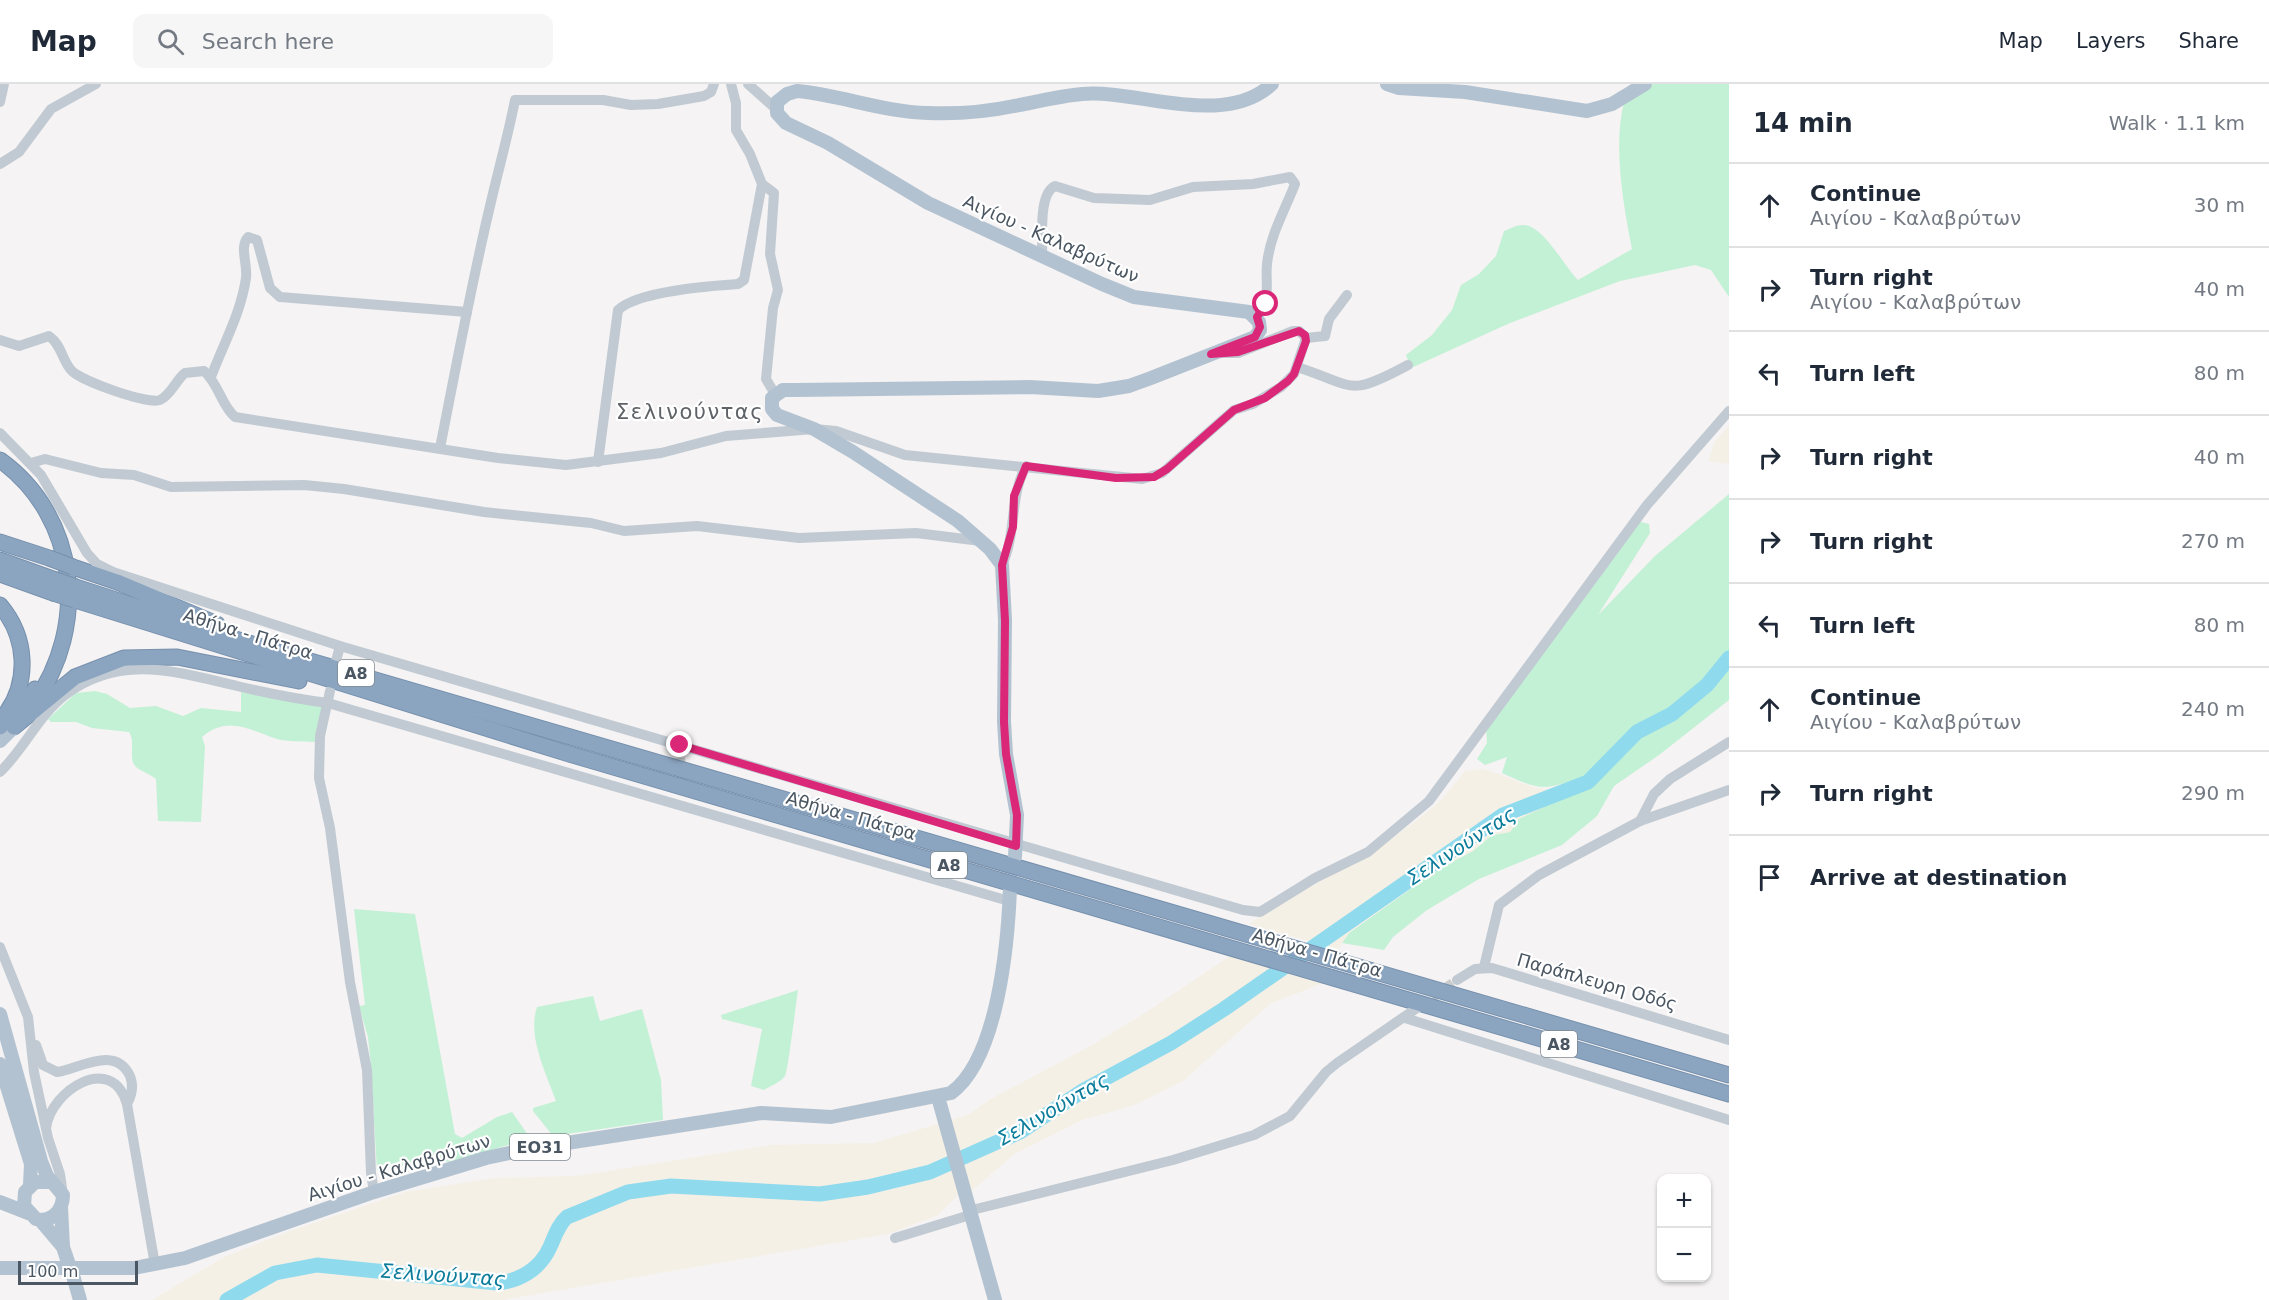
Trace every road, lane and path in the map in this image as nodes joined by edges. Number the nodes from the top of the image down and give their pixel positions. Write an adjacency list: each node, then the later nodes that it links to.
1 (4, 84): 9 (street)
2 (96, 84): 11 (street)
3 (714, 84): 15 (street)
4 (731, 84): 12 (street)
5 (748, 84): 10 (street)
6 (1272, 84): 10 (main road)
7 (1387, 84): 8 (main road)
8 (1646, 84)
9 (0, 102)
10 (776, 109): 13 (main road, Αιγίου - Καλαβρύτων)
11 (0, 164)
12 (762, 184): 23 (street); 29 (street)
13 (1042, 255): 16 (main road, Αιγίου - Καλαβρύτων); 16 (street)
14 (1347, 295): 17 (street)
15 (466, 312): 22 (street); 27 (street)
16 (1257, 317): 19 (main road)
17 (1306, 338): 19 (street); 21 (street)
18 (0, 340): 22 (street)
19 (1211, 354): 23 (main road)
20 (1408, 365): 21 (street)
21 (1297, 367): 31 (street)
22 (211, 377): 27 (street)
23 (775, 394): 25 (main road)
24 (1729, 411): 57 (street)
25 (814, 429): 29 (street); 31 (street); 33 (main road)
26 (0, 433): 30 (street)
27 (440, 448): 29 (street)
28 (0, 460): 47 (highway)
29 (598, 462)
30 (31, 463): 33 (street); 42 (street)
31 (1026, 466): 36 (street)
32 (0, 468): 47 (highway)
33 (981, 541): 36 (main road)
34 (0, 542): 41 (highway, bridge)
35 (0, 560): 38 (highway, Αθήνα - Πάτρα / Α8)
36 (1002, 565): 57 (main road)
37 (0, 574): 38 (highway, Αθήνα - Πάτρα / Α8)
38 (53, 586): 39 (highway, Αθήνα - Πάτρα / Α8, bridge)
39 (76, 593): 41 (highway, Αθήνα - Πάτρα / Α8); 45 (highway, Αθήνα - Πάτρα / Α8)
40 (0, 605): 47 (highway)
41 (245, 642): 68 (highway, Αθήνα - Πάτρα / Α8)
42 (340, 645): 43 (street); 50 (street)
43 (336, 661)
44 (330, 691): 46 (street)
45 (369, 692): 47 (highway); 69 (highway, Αθήνα - Πάτρα / Α8)
46 (328, 703): 52 (street); 55 (street); 76 (street)
47 (5, 726): 48 (main road)
48 (0, 741)
49 (1729, 742): 56 (street)
50 (680, 745): 51 (street); 57 (street)
51 (681, 758)
52 (0, 772)
53 (1729, 790): 56 (street)
54 (683, 791): 55 (street)
55 (683, 806): 58 (street)
56 (1640, 821): 60 (street)
57 (1015, 852)
58 (1010, 894): 70 (main road, Αιγίου - Καλαβρύτων / ΕΟ31)
59 (0, 947): 64 (street)
60 (1485, 967): 61 (street); 66 (street, Παράπλευρη Οδός)
61 (1457, 980)
62 (1417, 1008): 65 (street)
63 (0, 1014): 74 (main road)
64 (28, 1017): 71 (street); 73 (street)
65 (1405, 1018): 72 (street); 80 (street)
66 (1729, 1040)
67 (0, 1064): 75 (main road)
68 (1729, 1075)
69 (1729, 1094)
70 (938, 1097): 76 (main road, Αιγίου - Καλαβρύτων / ΕΟ31); 80 (main road)
71 (127, 1104): 73 (street); 84 (street)
72 (1729, 1120)
73 (46, 1128): 77 (street)
74 (52, 1182): 75 (main road); 77 (main road)
75 (27, 1188): 78 (main road); 79 (main road)
76 (374, 1192): 84 (main road, Αιγίου - Καλαβρύτων / ΕΟ31)
77 (62, 1201): 81 (main road); 83 (main road)
78 (0, 1202): 79 (main road)
79 (28, 1213): 81 (main road)
80 (969, 1213): 82 (street); 87 (main road)
81 (41, 1221): 83 (main road)
82 (896, 1238)
83 (64, 1251): 86 (main road, bridge)
84 (155, 1265): 85 (main road, Αιγίου - Καλαβρύτων / ΕΟ31)
85 (0, 1268)
86 (80, 1300)
87 (995, 1300)

